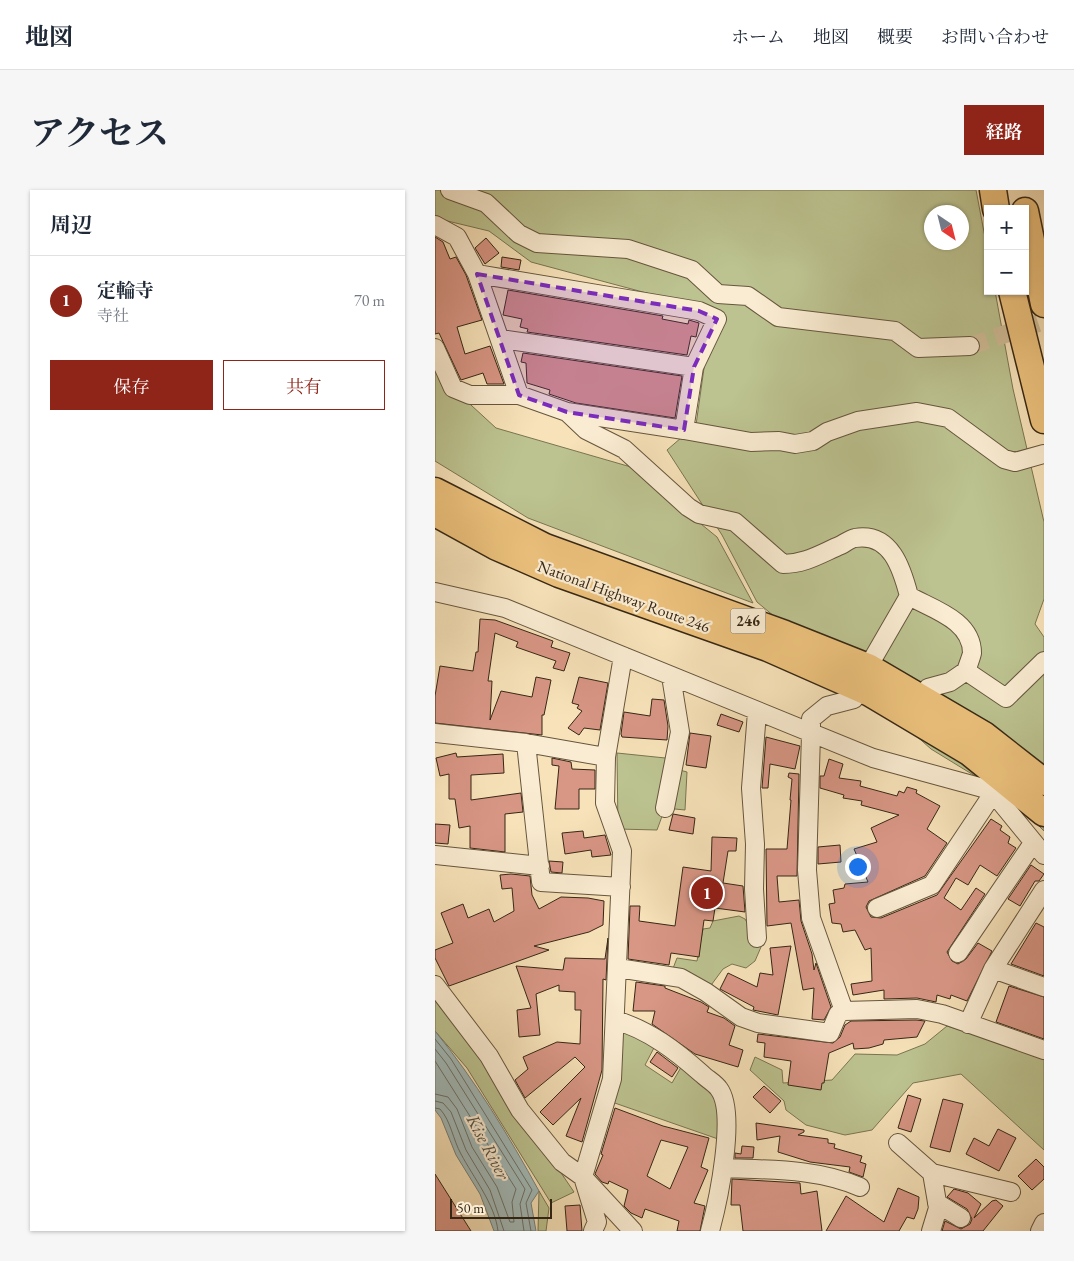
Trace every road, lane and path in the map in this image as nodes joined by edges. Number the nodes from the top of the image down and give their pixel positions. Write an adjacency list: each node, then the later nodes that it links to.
1 (450, 190): 12 (street)
2 (993, 190): 4 (highway)
3 (1021, 190): 5 (highway)
4 (995, 205)
5 (1024, 205)
6 (435, 225): 8 (street)
7 (1029, 230): 10 (highway)
8 (477, 274): 11 (street); 14 (street)
9 (1013, 295): 17 (highway)
10 (1044, 304)
11 (501, 339): 14 (street); 15 (street)
12 (970, 346)
13 (435, 348): 15 (street)
14 (694, 367): 18 (street)
15 (519, 395): 16 (street)
16 (567, 412): 18 (street); 27 (street)
17 (1044, 420)
18 (684, 430): 19 (street)
19 (1044, 454)
20 (435, 472): 24 (highway)
21 (435, 491): 24 (highway, National Highway Route 246 / 246)
22 (435, 513): 25 (highway, National Highway Route 246 / 246)
23 (435, 523): 25 (highway)
24 (543, 546): 30 (highway, National Highway Route 246 / 246)
25 (497, 547): 43 (highway, National Highway Route 246 / 246)
26 (435, 592): 28 (street)
27 (909, 596): 30 (street); 31 (street)
28 (623, 656): 32 (street); 39 (street)
29 (1044, 661): 31 (street)
30 (868, 668): 40 (highway, National Highway Route 246 / 246)
31 (966, 671): 33 (street)
32 (671, 676): 35 (street); 42 (street)
33 (928, 688)
34 (854, 699): 37 (street)
35 (757, 712): 37 (street); 50 (street)
36 (435, 732): 38 (street)
37 (811, 734): 41 (street); 56 (street)
38 (526, 743): 39 (street); 46 (street)
39 (605, 757): 47 (street)
40 (1044, 782)
41 (992, 795): 44 (street); 49 (street)
42 (665, 808)
43 (1044, 814)
44 (1039, 849): 51 (street)
45 (435, 855): 46 (street)
46 (540, 866): 47 (street)
47 (621, 887): 52 (street)
48 (1044, 890): 53 (street)
49 (877, 908)
50 (757, 938)
51 (958, 953)
52 (618, 968): 56 (street); 57 (street)
53 (993, 969): 55 (street); 58 (street)
54 (435, 985): 63 (street)
55 (1044, 987)
56 (844, 1011): 58 (street)
57 (615, 1020): 61 (street); 63 (street)
58 (968, 1024): 59 (street)
59 (1044, 1050)
60 (898, 1142): 62 (street)
61 (723, 1168): 64 (street); 71 (street)
62 (932, 1173): 65 (street); 66 (street)
63 (583, 1177): 69 (street); 70 (street)
64 (861, 1187)
65 (1011, 1192)
66 (937, 1203): 67 (street); 72 (street)
67 (961, 1218)
68 (1044, 1223): 73 (street)
69 (593, 1231)
70 (633, 1231)
71 (709, 1231)
72 (931, 1231)
73 (1040, 1231)

